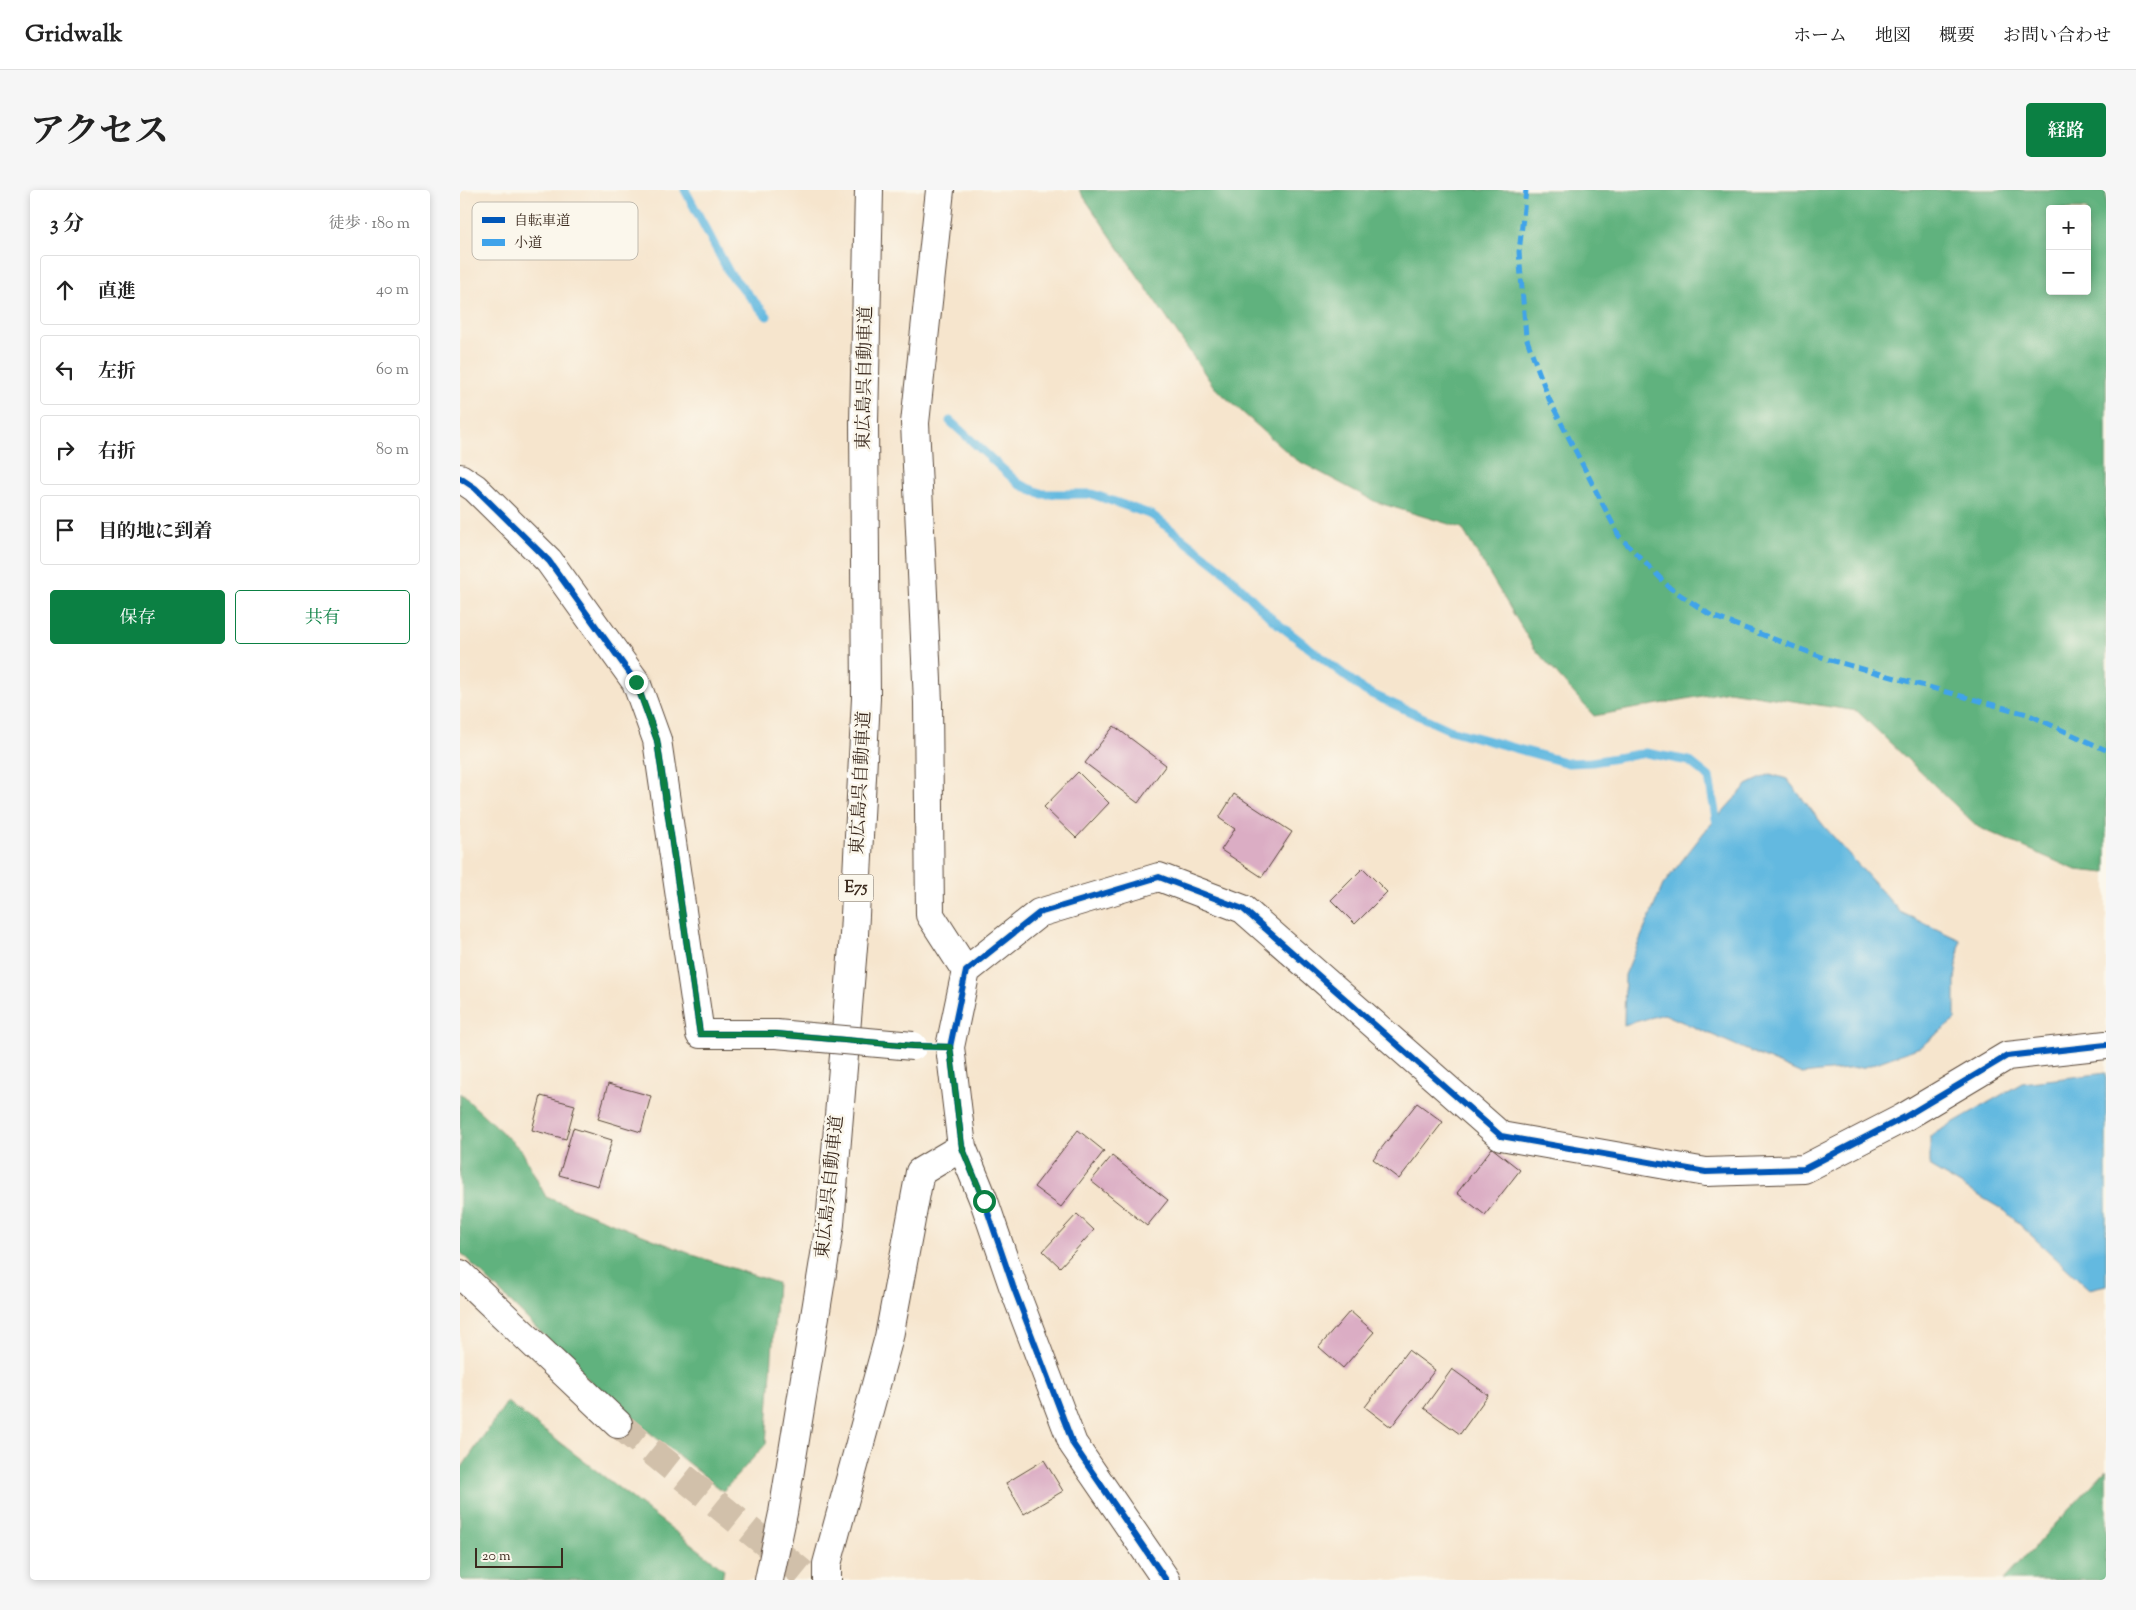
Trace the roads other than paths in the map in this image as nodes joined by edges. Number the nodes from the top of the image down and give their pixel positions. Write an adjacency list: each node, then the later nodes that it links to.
1 (869, 190): 10 (main road, 東広島呉自動車道 / E75)
2 (940, 190): 4 (main road)
3 (460, 478): 6 (main road, bridge)
4 (966, 971): 5 (main road); 6 (main road)
5 (2106, 1045)
6 (950, 1047): 7 (main road)
7 (962, 1147): 11 (main road); 12 (main road)
8 (460, 1274): 9 (main road)
9 (618, 1424)
10 (769, 1580)
11 (827, 1580)
12 (1166, 1580)

